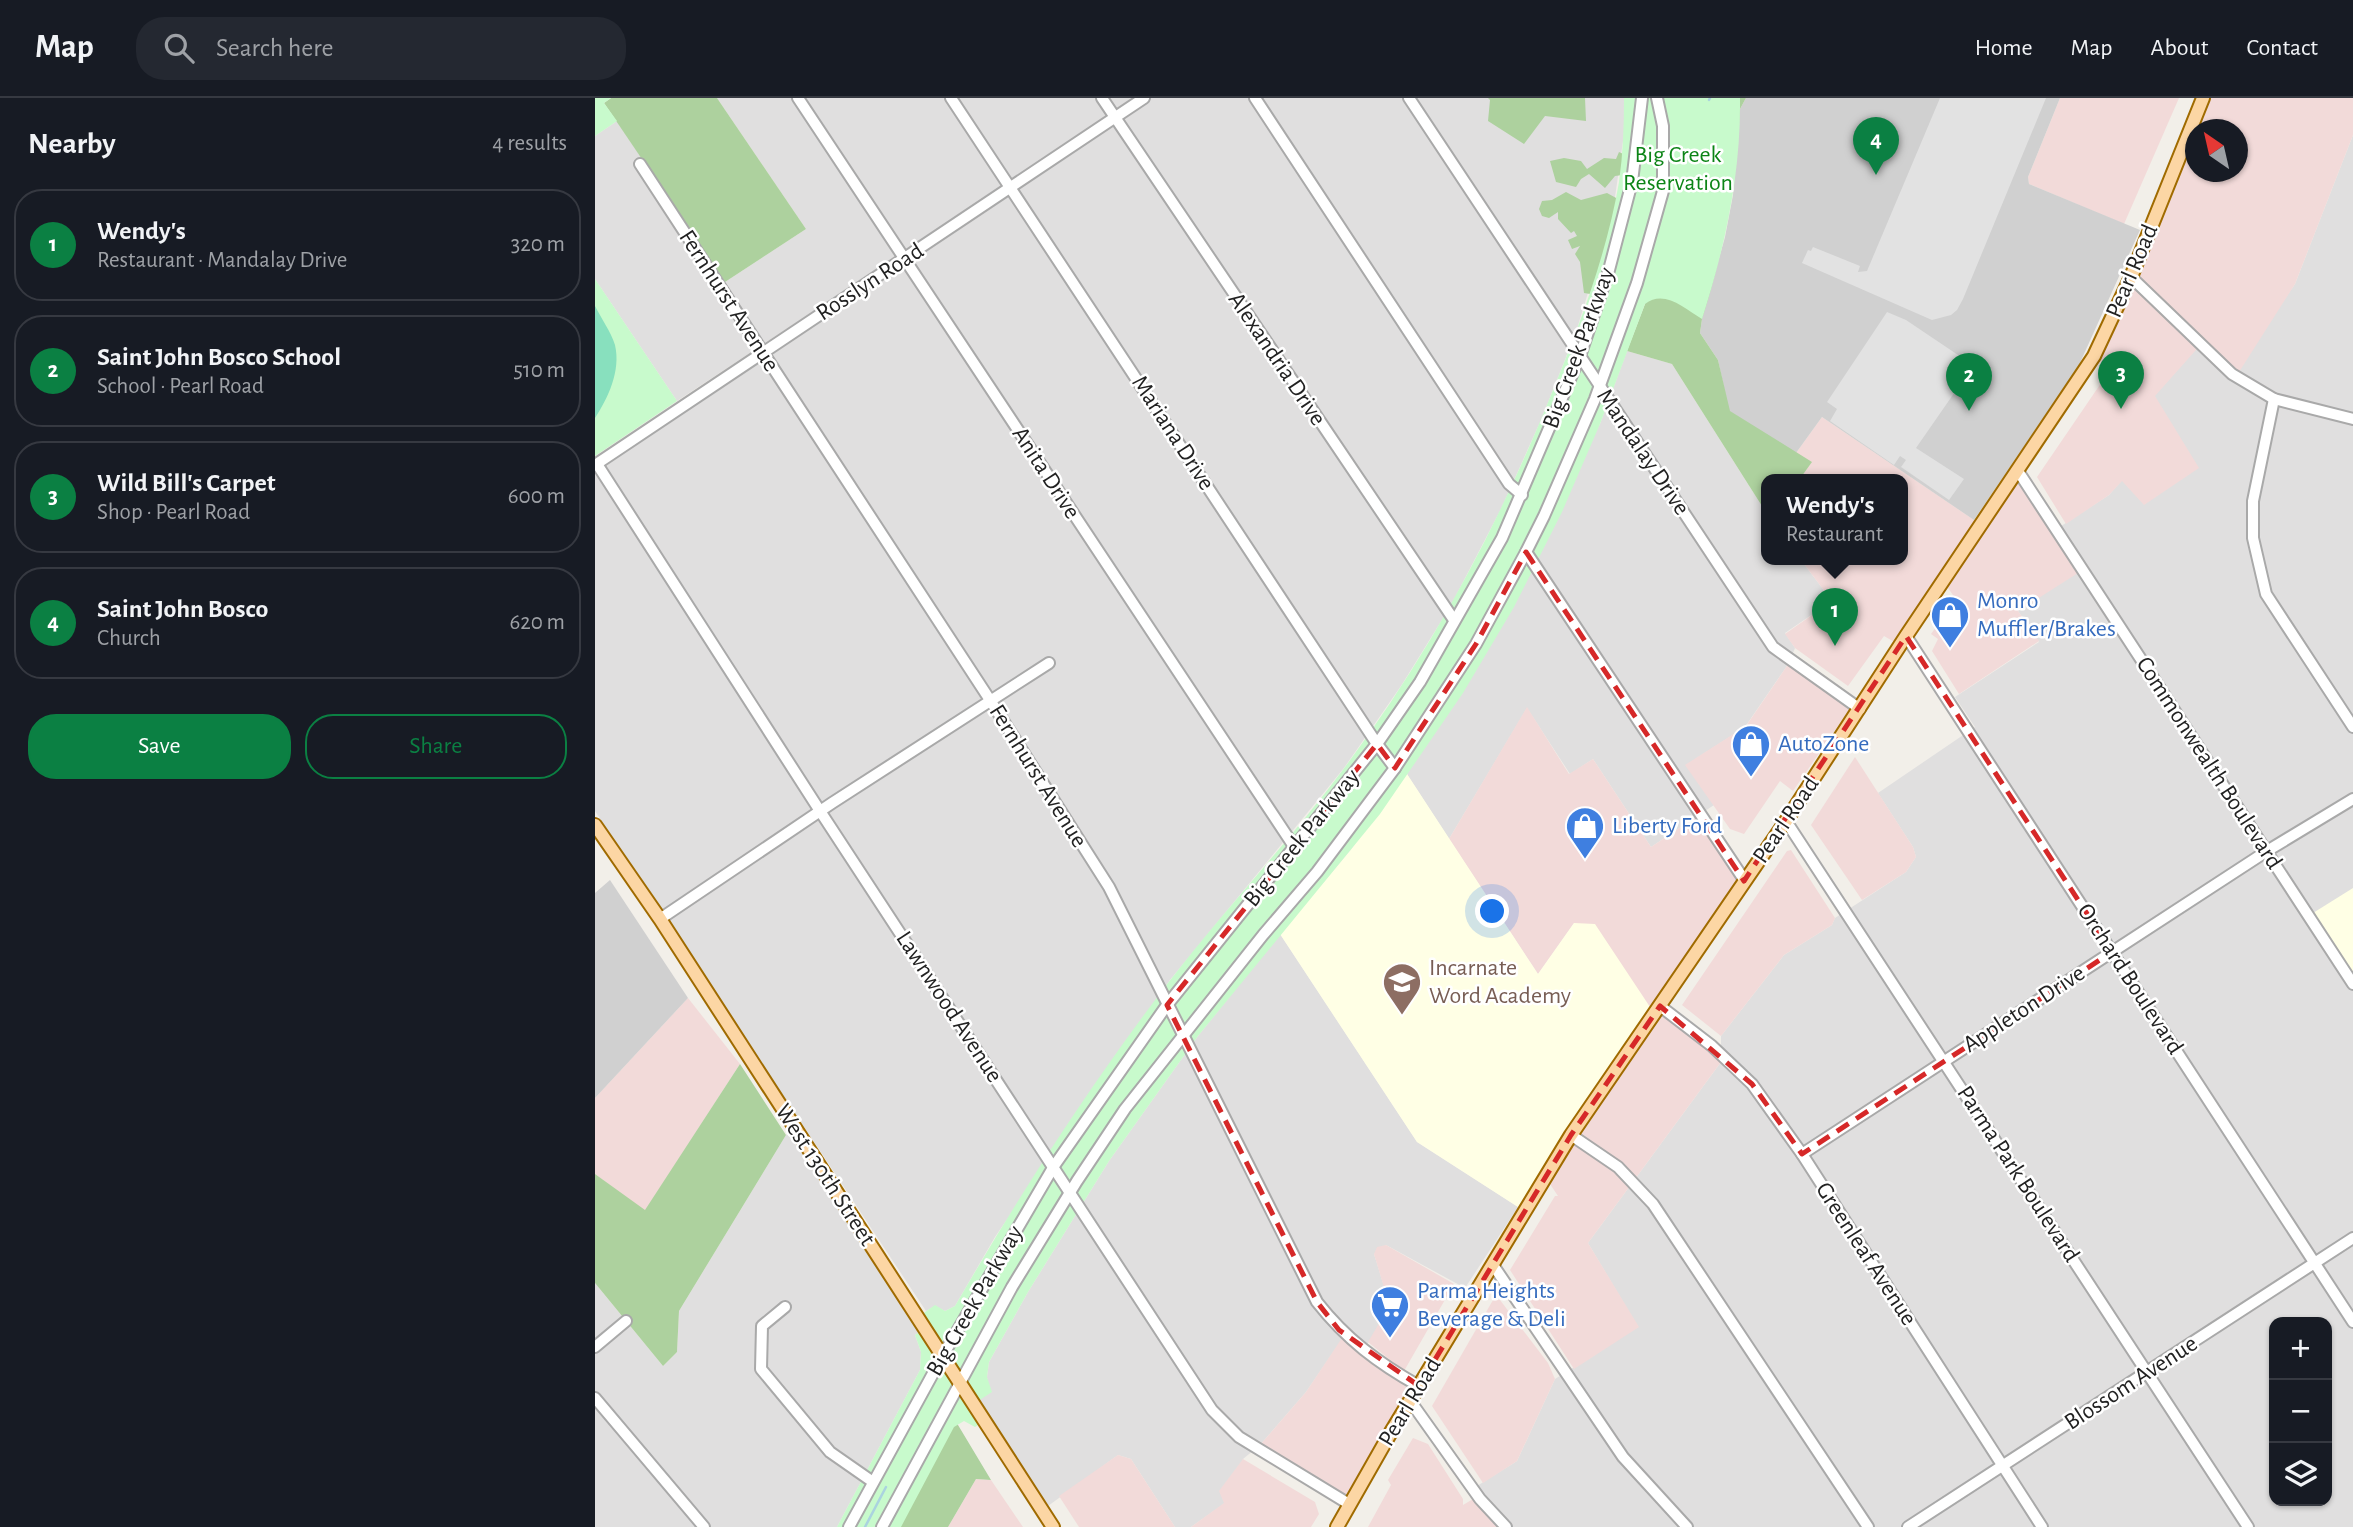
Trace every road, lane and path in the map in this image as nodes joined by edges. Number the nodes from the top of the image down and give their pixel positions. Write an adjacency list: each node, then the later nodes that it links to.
1 (798, 98): 15 (street, Anita Drive)
2 (951, 98): 14 (street, Mariana Drive)
3 (1101, 98): 10 (street, Alexandria Drive)
4 (1144, 98): 10 (street, Rosslyn Road)
5 (1255, 98): 24 (street)
6 (1409, 98): 18 (street, Mandalay Drive)
7 (1642, 98): 12 (street, Big Creek Parkway)
8 (1657, 98): 11 (street, Big Creek Parkway)
9 (2203, 98): 16 (main road, Pearl Road)
10 (1115, 118): 14 (street, Rosslyn Road); 26 (street, Alexandria Drive)
11 (1663, 126): 12 (street); 19 (street, Big Creek Parkway)
12 (1640, 127): 18 (street, Big Creek Parkway)
13 (640, 164): 17 (street, Fernhurst Avenue)
14 (1011, 188): 15 (street, Rosslyn Road); 32 (street, Mariana Drive)
15 (905, 259): 17 (street, Rosslyn Road); 38 (street, Anita Drive)
16 (2131, 277): 20 (street); 23 (main road, Pearl Road)
17 (762, 352): 22 (street, Rosslyn Road); 29 (street, Fernhurst Avenue)
18 (1580, 356): 19 (street, Mandalay Drive); 24 (street, Big Creek Parkway)
19 (1599, 386): 25 (street, Big Creek Parkway); 30 (street, Mandalay Drive)
20 (2274, 399): 21 (street); 31 (street)
21 (2353, 419)
22 (596, 464): 35 (street, Lawnwood Avenue)
23 (2018, 471): 27 (main road, Pearl Road); 39 (street, Commonwealth Boulevard)
24 (1522, 495): 26 (street, Big Creek Parkway)
25 (1526, 552): 33 (street, Big Creek Parkway); 40 (street)
26 (1454, 620): 32 (street, Big Creek Parkway)
27 (1906, 636): 30 (main road, Pearl Road); 42 (street, Orchard Boulevard)
28 (1049, 663): 29 (street)
29 (990, 700): 35 (street); 44 (street, Fernhurst Avenue)
30 (1860, 709): 36 (main road, Pearl Road)
31 (2353, 727)
32 (1377, 744): 33 (street, Mariana Drive); 38 (street, Big Creek Parkway)
33 (1395, 768): 46 (street, Big Creek Parkway)
34 (2353, 799): 39 (street, Appleton Drive)
35 (820, 811): 41 (street); 50 (street, Lawnwood Avenue)
36 (1786, 821): 40 (main road, Pearl Road); 47 (street, Parma Park Boulevard)
37 (595, 825): 41 (main road, West 130th Street)
38 (1295, 848): 44 (street, Big Creek Parkway)
39 (2267, 851): 42 (street, Appleton Drive); 43 (street, Commonwealth Boulevard)
40 (1745, 881): 45 (main road, Pearl Road)
41 (660, 919): 59 (main road, West 130th Street)
42 (2112, 952): 47 (street, Appleton Drive); 53 (street, Orchard Boulevard)
43 (2353, 984)
44 (1167, 1005): 46 (street, Fernhurst Avenue); 50 (street, Big Creek Parkway)
45 (1660, 1006): 48 (main road, Pearl Road); 49 (street, Greenleaf Avenue)
46 (1183, 1035): 51 (street, Big Creek Parkway); 62 (street, Fernhurst Avenue)
47 (1945, 1061): 49 (street, Appleton Drive); 60 (street, Parma Park Boulevard)
48 (1571, 1135): 54 (main road, Pearl Road); 75 (street)
49 (1803, 1154): 65 (street, Greenleaf Avenue)
50 (1054, 1166): 51 (street, Lawnwood Avenue); 59 (street, Big Creek Parkway)
51 (1070, 1191): 61 (street, Big Creek Parkway); 67 (street, Lawnwood Avenue)
52 (2353, 1238): 53 (street, Blossom Avenue)
53 (2314, 1263): 57 (street, Orchard Boulevard); 60 (street, Blossom Avenue)
54 (1493, 1265): 62 (main road, Pearl Road); 74 (street)
55 (785, 1307): 66 (street)
56 (626, 1321): 58 (street)
57 (2353, 1322)
58 (595, 1347)
59 (941, 1357): 61 (main road, West 130th Street); 66 (street, Big Creek Parkway)
60 (2147, 1372): 65 (street, Blossom Avenue); 78 (street, Parma Park Boulevard)
61 (960, 1385): 70 (street, Big Creek Parkway); 71 (main road, West 130th Street)
62 (1419, 1386): 64 (main road, Pearl Road)
63 (595, 1398): 68 (street)
64 (1411, 1402): 67 (main road, Pearl Road); 73 (street)
65 (2003, 1466): 76 (street, Blossom Avenue); 77 (street, Greenleaf Avenue)
66 (873, 1482): 69 (street, Big Creek Parkway)
67 (1349, 1504): 72 (main road, Pearl Road)
68 (704, 1527)
69 (849, 1527)
70 (882, 1527)
71 (1053, 1527)
72 (1337, 1527)
73 (1506, 1527)
74 (1687, 1527)
75 (1868, 1527)
76 (1908, 1527)
77 (2042, 1527)
78 (2248, 1527)

